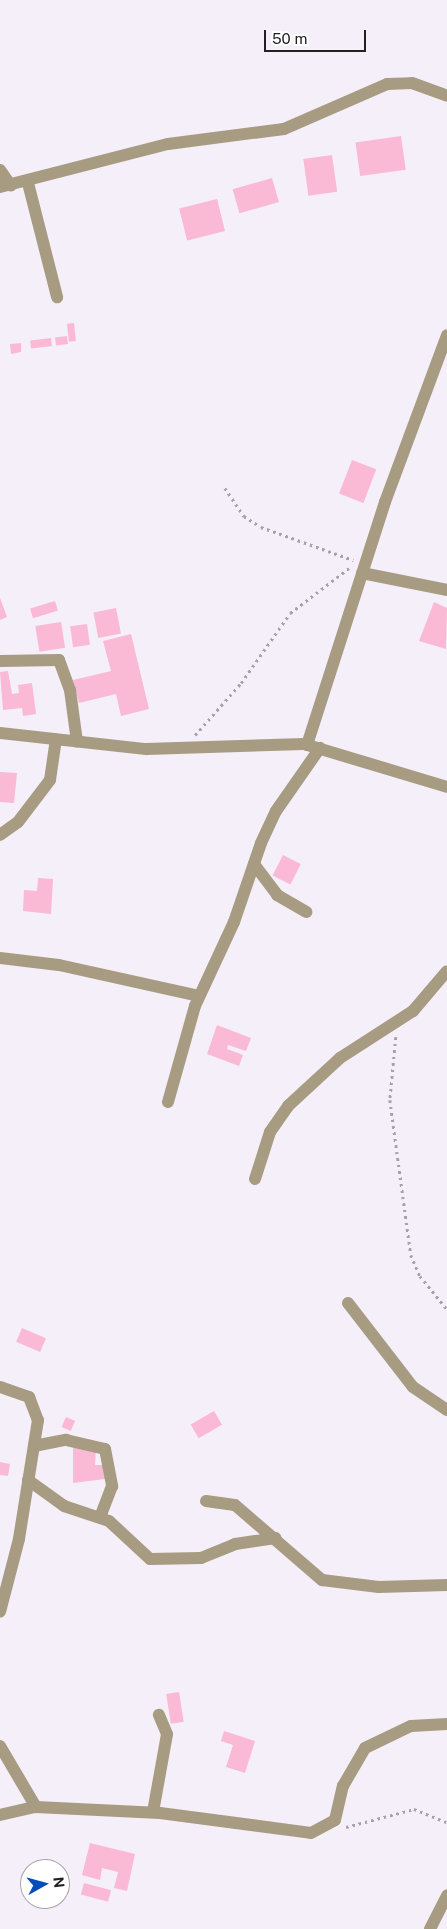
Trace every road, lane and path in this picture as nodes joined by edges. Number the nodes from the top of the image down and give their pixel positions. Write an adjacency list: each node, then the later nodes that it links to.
1 (447, 96): 3 (street)
2 (0, 170): 4 (street)
3 (28, 183): 4 (street); 5 (street)
4 (5, 187)
5 (57, 297)
6 (447, 335): 8 (street)
7 (225, 488): 16 (path)
8 (362, 573): 9 (street); 14 (street)
9 (447, 590)
10 (0, 661): 13 (street)
11 (0, 733): 12 (street)
12 (56, 739): 13 (street); 18 (street)
13 (77, 742): 16 (street)
14 (307, 745): 15 (street); 16 (street)
15 (320, 748): 17 (street); 19 (street)
16 (181, 750)
17 (447, 787)
18 (0, 835)
19 (254, 864): 20 (street); 23 (street)
20 (306, 912)
21 (0, 958): 23 (street)
22 (447, 971): 24 (street)
23 (199, 996): 25 (street)
24 (398, 1020): 26 (street); 28 (path)
25 (168, 1102)
26 (255, 1179)
27 (348, 1304): 30 (street)
28 (447, 1309)
29 (0, 1387): 31 (street)
30 (447, 1410)
31 (34, 1446): 32 (street); 34 (street)
32 (28, 1480): 34 (street); 37 (street)
33 (206, 1501): 35 (street)
34 (100, 1517): 35 (street)
35 (276, 1538): 36 (street)
36 (447, 1586)
37 (0, 1612)
38 (159, 1715): 42 (street)
39 (447, 1724): 45 (street)
40 (0, 1746): 41 (street)
41 (36, 1807): 42 (street); 43 (street)
42 (154, 1812): 45 (street)
43 (0, 1815)
44 (447, 1822): 45 (path)
45 (325, 1829)
46 (447, 1895): 47 (street)
47 (430, 1929)

